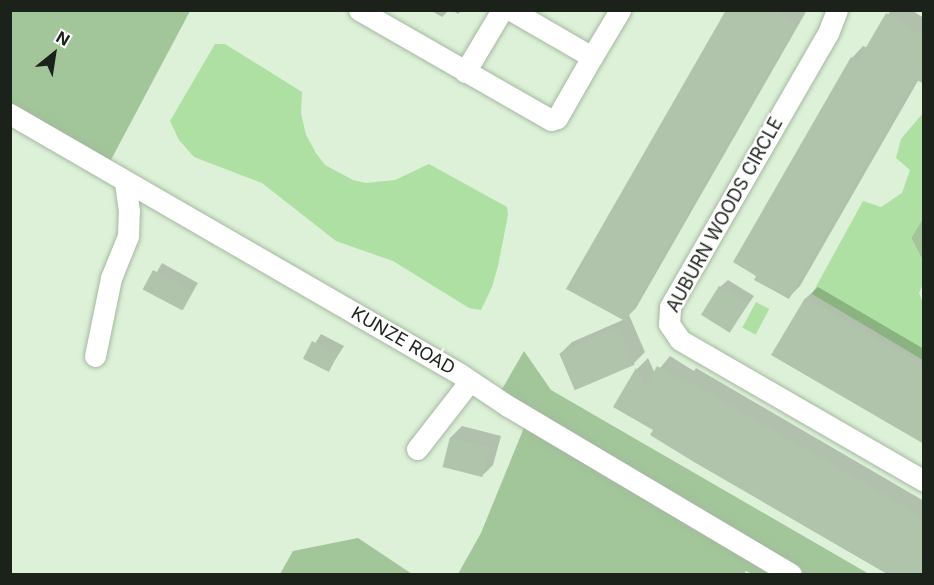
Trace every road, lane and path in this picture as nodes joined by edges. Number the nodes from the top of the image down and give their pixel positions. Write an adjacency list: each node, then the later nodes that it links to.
1 (359, 10): 9 (street)
2 (502, 10): 9 (street)
3 (511, 10): 8 (street)
4 (620, 10): 8 (street)
5 (837, 10): 7 (street, AUBURN WOODS CIRCLE)
6 (853, 10): 7 (street, AUBURN WOODS CIRCLE)
7 (828, 33): 15 (street, AUBURN WOODS CIRCLE)
8 (592, 57): 9 (street)
9 (465, 72)
10 (10, 114): 11 (street, KUNZE ROAD)
11 (125, 181): 12 (street); 13 (street, KUNZE ROAD)
12 (95, 357)
13 (470, 381): 14 (street); 16 (street, KUNZE ROAD)
14 (417, 449)
15 (924, 481)
16 (791, 574)

